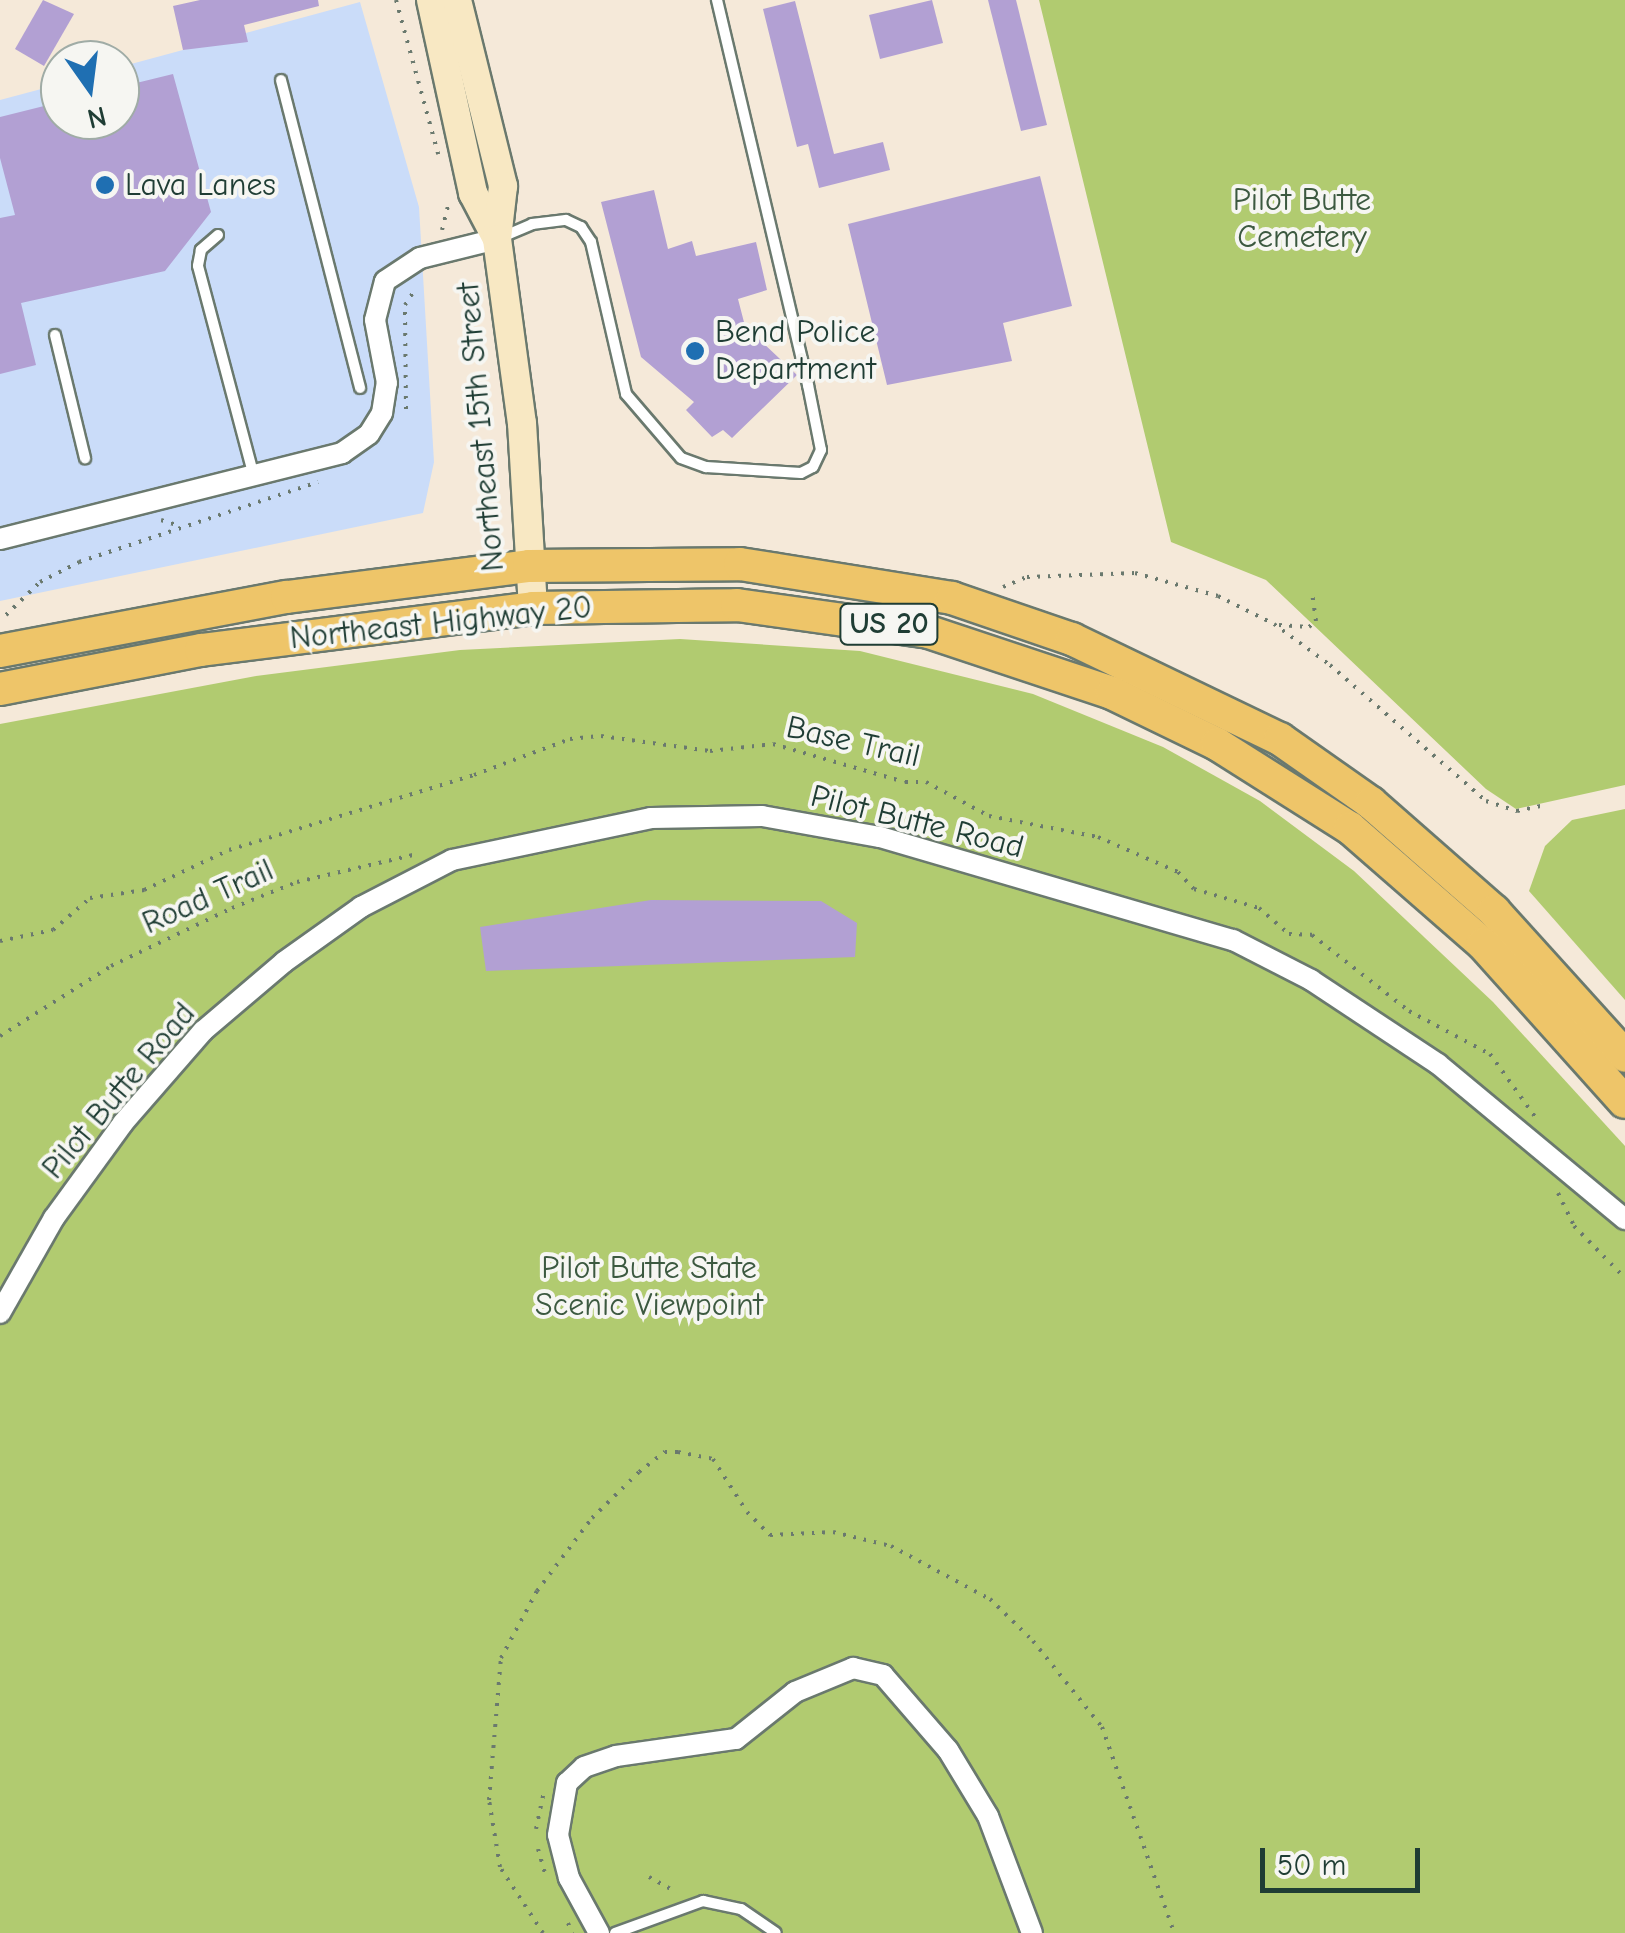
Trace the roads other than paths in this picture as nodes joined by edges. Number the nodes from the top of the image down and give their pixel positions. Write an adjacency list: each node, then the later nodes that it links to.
1 (431, 0): 6 (main road, Northeast 15th Street)
2 (458, 0): 6 (main road, Northeast 15th Street)
3 (717, 0): 6 (lane)
4 (281, 80): 8 (lane)
5 (218, 234): 10 (lane)
6 (496, 239): 10 (street); 12 (main road, Northeast 15th Street)
7 (55, 335): 9 (lane)
8 (360, 388)
9 (85, 458)
10 (255, 478): 11 (street)
11 (0, 539)
12 (529, 566): 13 (main road, Northeast 15th Street); 14 (main road, Northeast Highway 20 / US 20); 16 (main road, Northeast Highway 20 / US 20)
13 (534, 608): 15 (main road, Northeast Highway 20 / US 20); 17 (main road, Northeast Highway 20 / US 20)
14 (0, 650)
15 (0, 689)
16 (1625, 1056)
17 (1625, 1102)
18 (1625, 1219): 19 (street, Pilot Butte Road)
19 (0, 1312)
20 (600, 1933): 23 (street)
21 (615, 1933): 22 (lane)
22 (776, 1933)
23 (1032, 1933)

